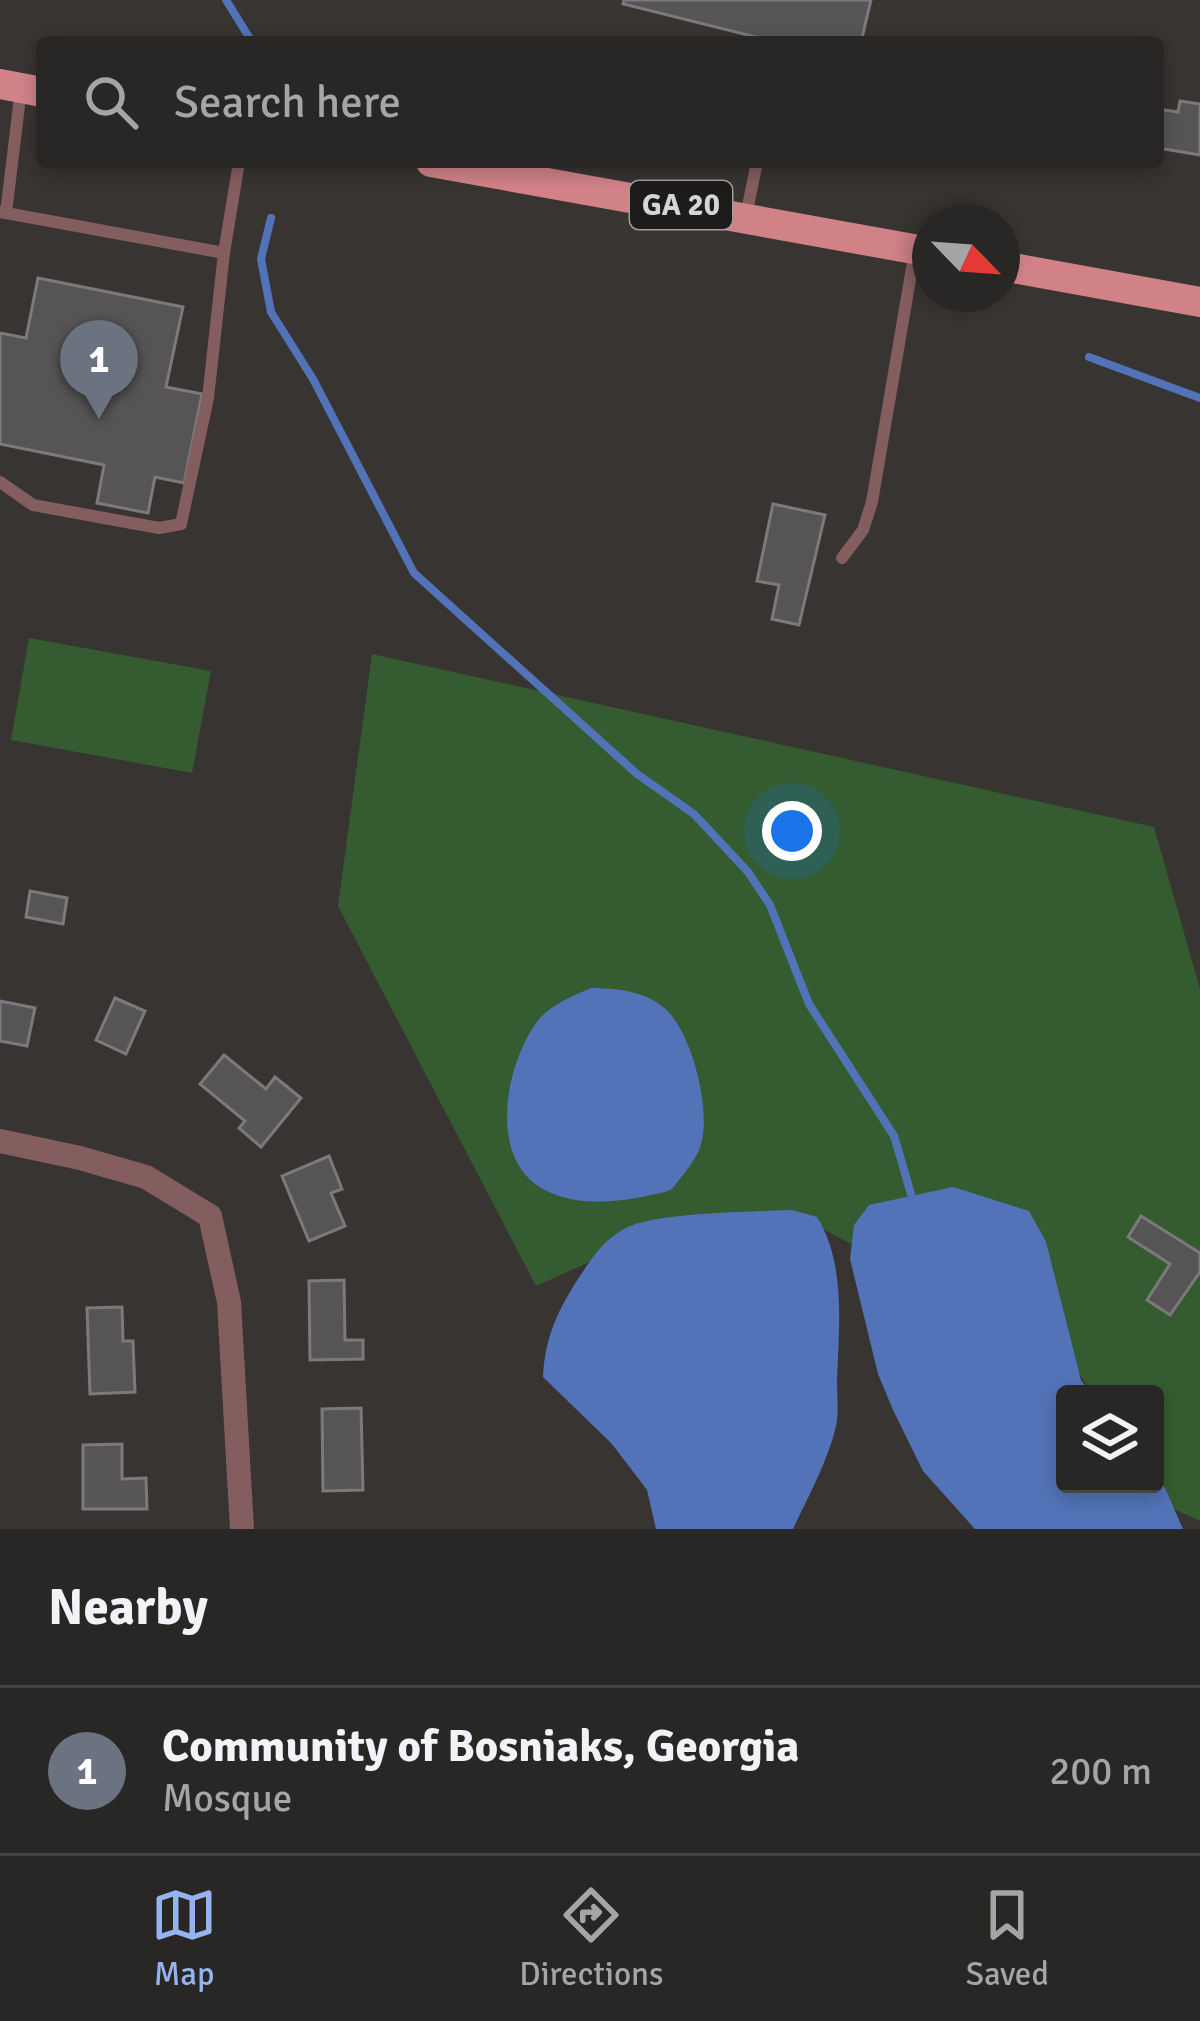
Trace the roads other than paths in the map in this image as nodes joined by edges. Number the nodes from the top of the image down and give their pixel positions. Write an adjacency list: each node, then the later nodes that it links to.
1 (21, 88): 5 (lane)
2 (238, 168): 8 (lane)
3 (465, 168): 6 (main road, GA 20)
4 (756, 168): 6 (lane)
5 (3, 212): 8 (lane)
6 (746, 217): 7 (main road, GA 20)
7 (912, 248)
8 (224, 253): 12 (lane)
9 (1020, 269): 10 (main road)
10 (1200, 302)
11 (912, 304): 13 (lane)
12 (0, 482)
13 (842, 558)
14 (0, 1141): 15 (street)
15 (242, 1529)

